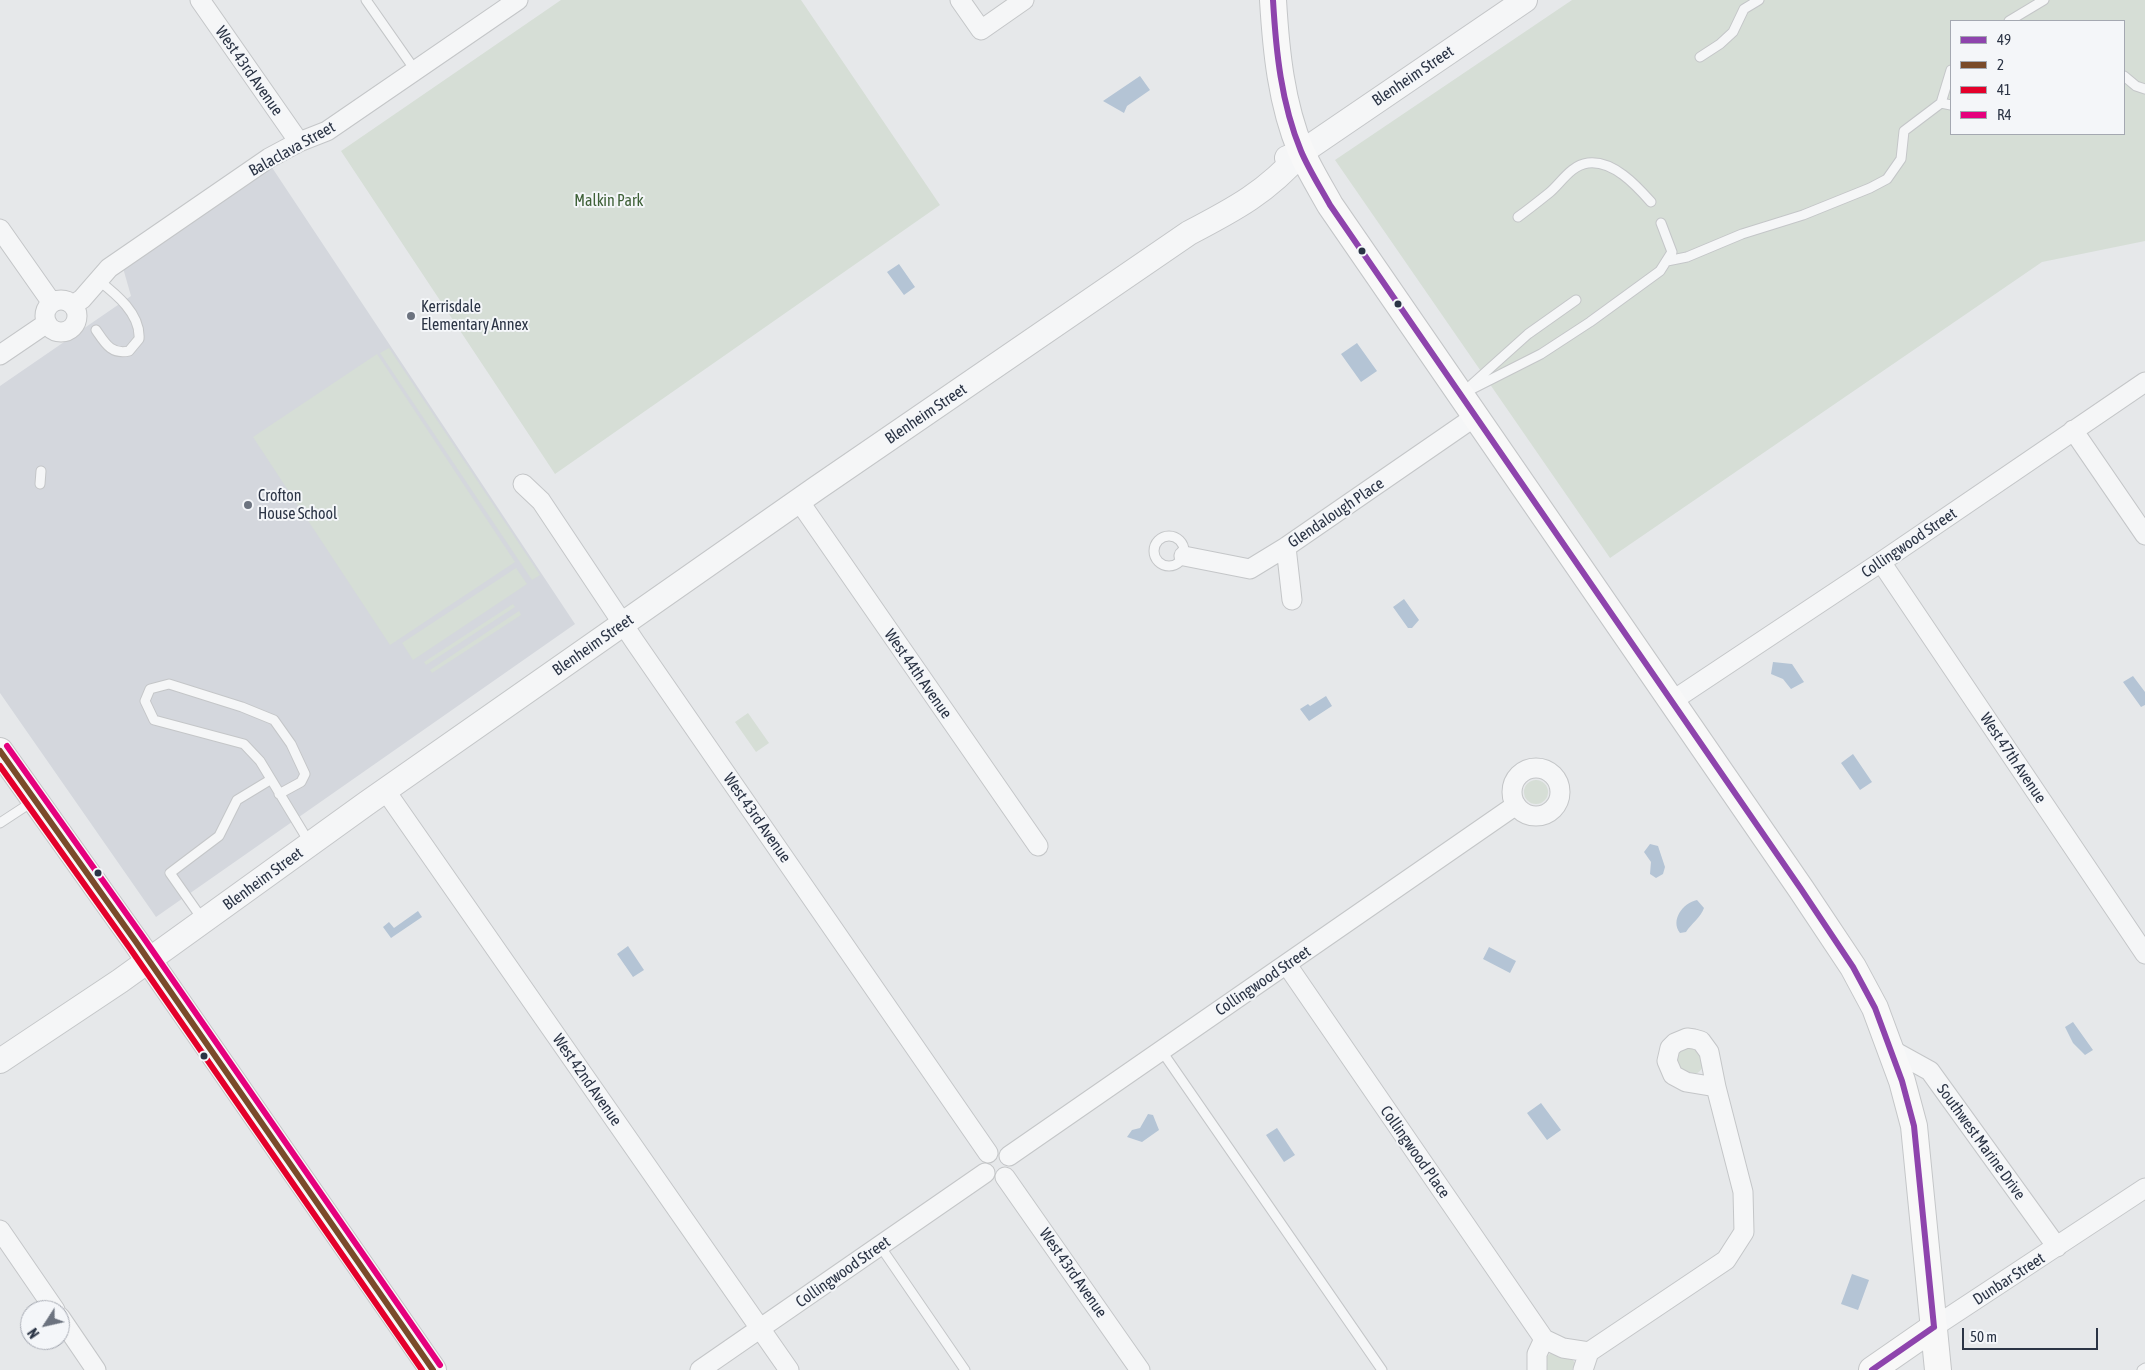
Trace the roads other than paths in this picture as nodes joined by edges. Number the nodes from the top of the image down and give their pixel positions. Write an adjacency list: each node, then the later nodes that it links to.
1 (200, 0): 18 (street, West 43rd Avenue)
2 (366, 0): 12 (lane)
3 (518, 0): 12 (street, Balaclava Street)
4 (960, 0): 5 (street)
5 (1024, 0)
6 (1273, 0): 19 (main road)
7 (1525, 0): 19 (street, Blenheim Street)
8 (1759, 0): 11 (lane)
9 (2044, 0): 10 (lane)
10 (2011, 20)
11 (1700, 57)
12 (415, 70): 18 (street, Balaclava Street)
13 (1950, 73): 16 (lane)
14 (2125, 77): 15 (lane)
15 (2145, 89)
16 (1941, 104): 17 (lane); 24 (lane)
17 (1950, 105)
18 (299, 142): 25 (street, Balaclava Street)
19 (1302, 152): 33 (main road); 39 (street, Blenheim Street)
20 (1651, 202): 21 (lane)
21 (1518, 216)
22 (1661, 223): 24 (lane)
23 (0, 228): 27 (street)
24 (1667, 261): 33 (lane)
25 (98, 280): 28 (street, Balaclava Street); 30 (lane)
26 (1576, 300): 33 (lane)
27 (52, 303): 28 (street); 29 (street)
28 (73, 306): 29 (street)
29 (47, 323): 31 (street)
30 (96, 330)
31 (0, 355)
32 (2145, 382): 35 (street, Collingwood Street)
33 (1462, 394): 34 (main road)
34 (1476, 416): 41 (street, Glendalough Place); 46 (main road)
35 (2073, 430): 40 (street); 43 (street, Collingwood Street)
36 (41, 470): 37 (lane)
37 (40, 484)
38 (523, 484): 45 (street, West 43rd Avenue)
39 (799, 501): 45 (street, Blenheim Street); 55 (street, West 44th Avenue)
40 (2145, 535)
41 (1286, 547): 42 (street, Glendalough Place); 44 (street)
42 (1184, 556)
43 (1881, 562): 46 (street, Collingwood Street); 57 (street, West 47th Avenue)
44 (1292, 600)
45 (623, 624): 49 (street, Blenheim Street); 64 (street, West 43rd Avenue)
46 (1672, 701): 61 (main road)
47 (0, 751): 51 (main road)
48 (270, 780): 50 (lane); 50 (lane); 56 (lane)
49 (385, 790): 54 (street, Blenheim Street); 74 (street, West 42nd Avenue)
50 (279, 794): 54 (lane)
51 (34, 800): 53 (lane); 58 (main road)
52 (1516, 806): 59 (street, Collingwood Street)
53 (0, 823)
54 (311, 845): 56 (street, Blenheim Street)
55 (1038, 846)
56 (204, 922): 58 (street, Blenheim Street)
57 (2145, 954)
58 (149, 960): 62 (street, Blenheim Street); 80 (main road)
59 (1287, 965): 60 (street, Collingwood Street); 76 (street, Collingwood Place)
60 (1161, 1050): 65 (street, Collingwood Street); 85 (lane)
61 (1892, 1050): 71 (street, Southwest Marine Drive); 73 (main road)
62 (0, 1061)
63 (1716, 1086): 77 (street)
64 (988, 1153): 65 (street); 66 (street)
65 (1009, 1156): 67 (street)
66 (985, 1172): 67 (street); 70 (street, Collingwood Street)
67 (1005, 1177): 84 (street, West 43rd Avenue)
68 (2145, 1188): 71 (street, Dunbar Street)
69 (0, 1230): 72 (street)
70 (880, 1246): 74 (street, Collingwood Street); 83 (lane)
71 (2057, 1248): 73 (street, Dunbar Street)
72 (48, 1300)
73 (1934, 1327): 88 (main road, Dunbar Street); 89 (main road)
74 (760, 1329): 81 (street, Collingwood Street); 82 (street, West 42nd Avenue)
75 (70, 1332): 79 (street)
76 (1544, 1339): 77 (street); 86 (street)
77 (1589, 1352): 87 (street)
78 (2145, 1368): 90 (lane)
79 (96, 1370)
80 (433, 1370)
81 (700, 1370)
82 (789, 1370)
83 (965, 1370)
84 (1140, 1370)
85 (1382, 1370)
86 (1537, 1370)
87 (1583, 1370)
88 (1872, 1370)
89 (1938, 1370)
90 (2142, 1370)

